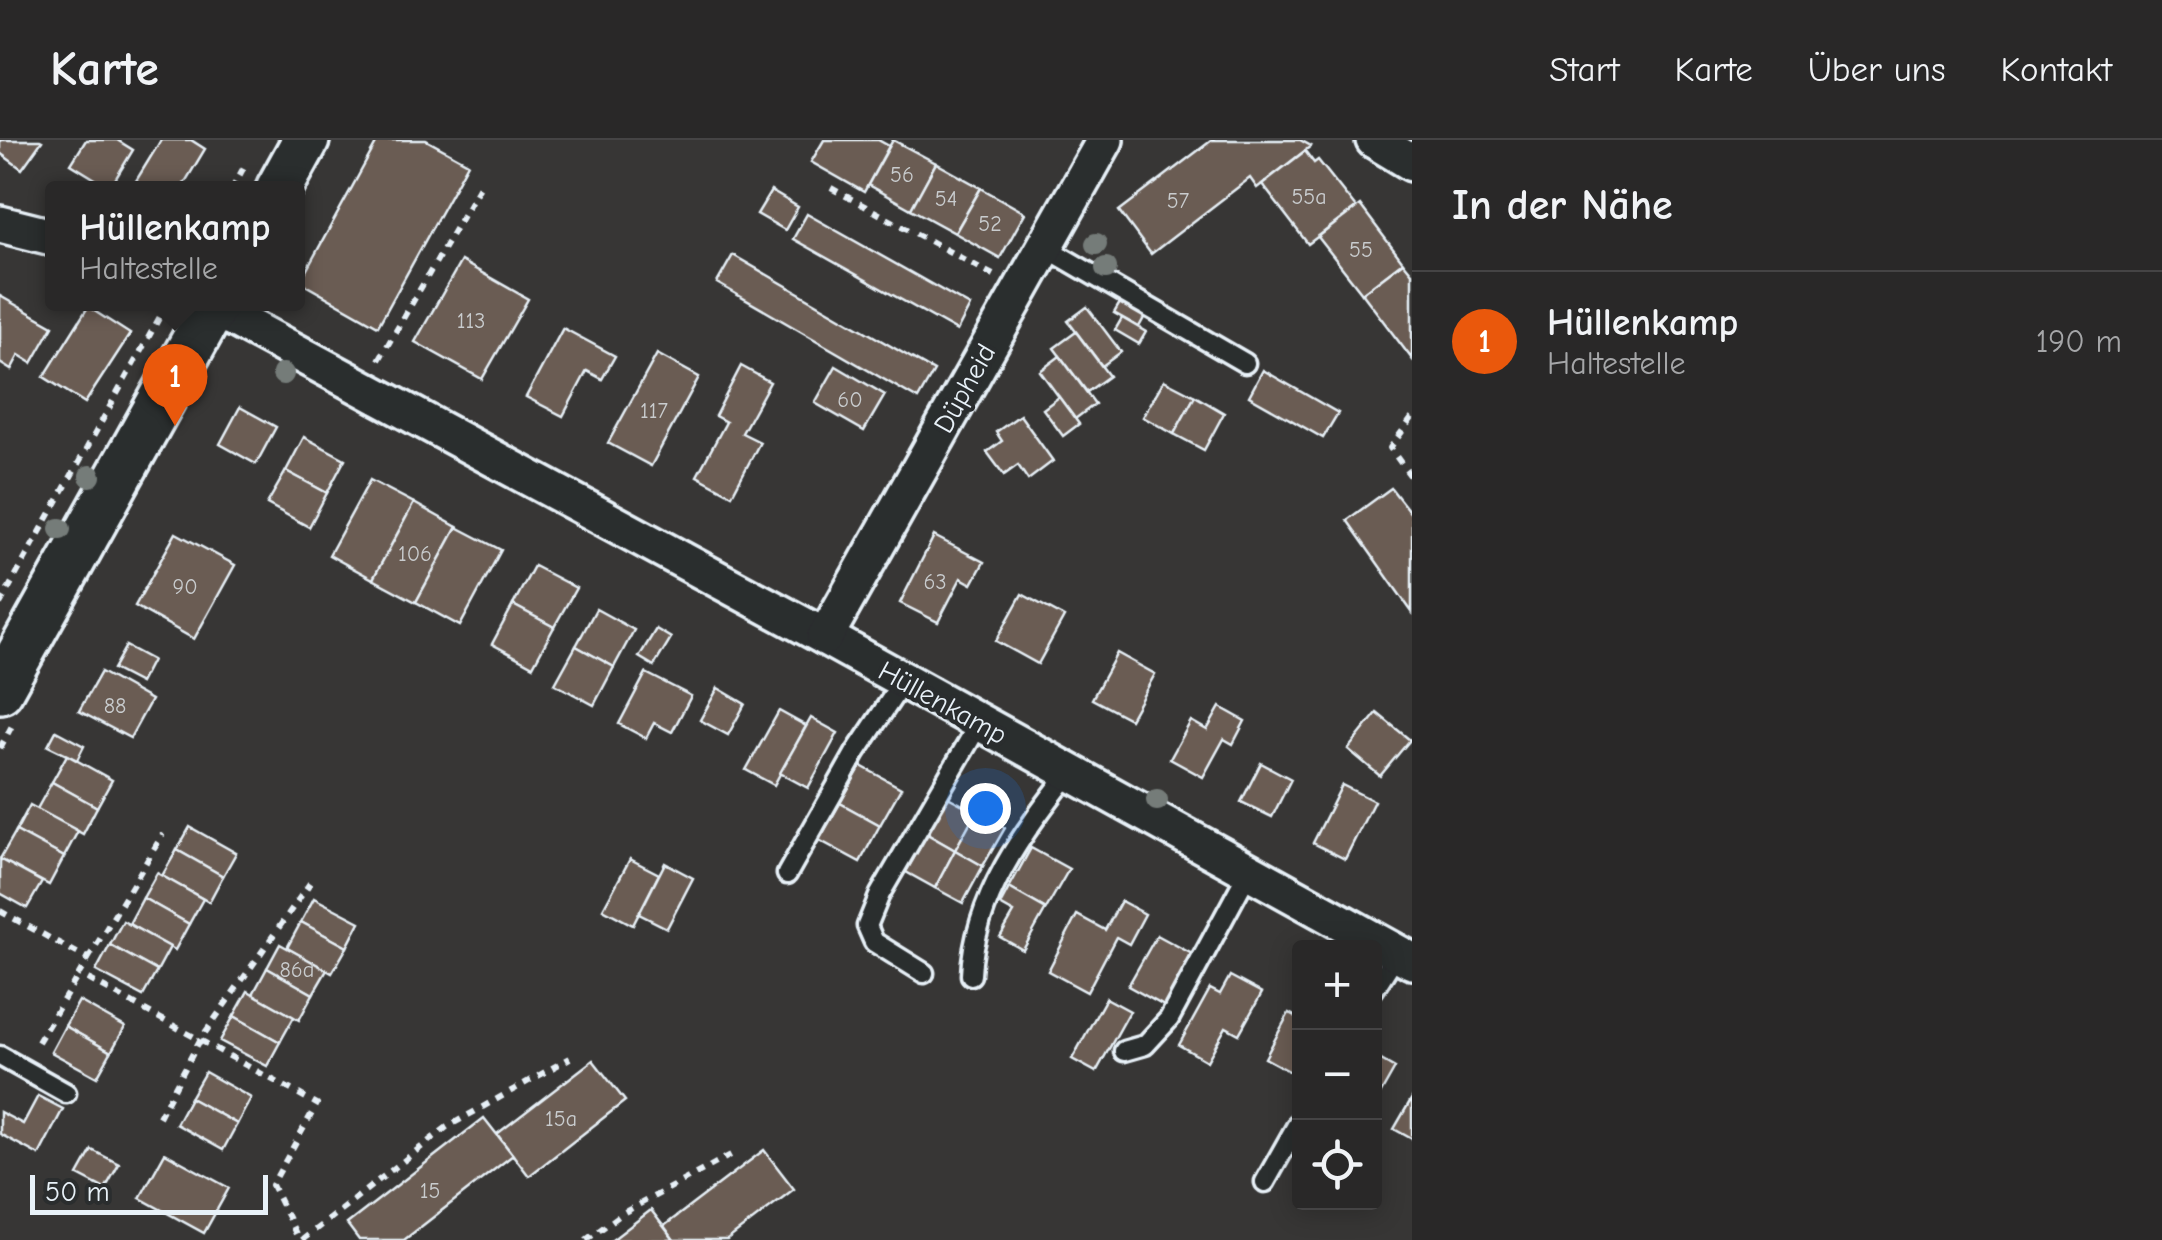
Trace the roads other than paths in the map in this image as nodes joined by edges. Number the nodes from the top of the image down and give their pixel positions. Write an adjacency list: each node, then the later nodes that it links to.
1 (306, 140): 5 (street)
2 (1105, 140): 8 (street, Düpheid)
3 (1374, 140): 4 (street)
4 (1412, 163)
5 (283, 181)
6 (0, 224): 7 (street)
7 (45, 235)
8 (1043, 246): 11 (lane); 12 (street, Düpheid)
9 (209, 311): 14 (street)
10 (223, 311): 12 (street, Hüllenkamp)
11 (1244, 362)
12 (825, 636): 13 (street, Hüllenkamp)
13 (904, 680): 15 (street, Hüllenkamp); 18 (lane)
14 (0, 690)
15 (980, 722): 16 (street, Hüllenkamp); 20 (lane)
16 (1070, 772): 17 (street, Hüllenkamp); 21 (lane)
17 (1249, 871): 19 (street, Hüllenkamp); 23 (lane)
18 (787, 874)
19 (1404, 957): 22 (lane)
20 (924, 973)
21 (971, 974)
22 (1382, 980)
23 (1124, 1051)
24 (0, 1056): 25 (lane)
25 (66, 1093)
26 (1292, 1134): 27 (lane)
27 (1265, 1182)

